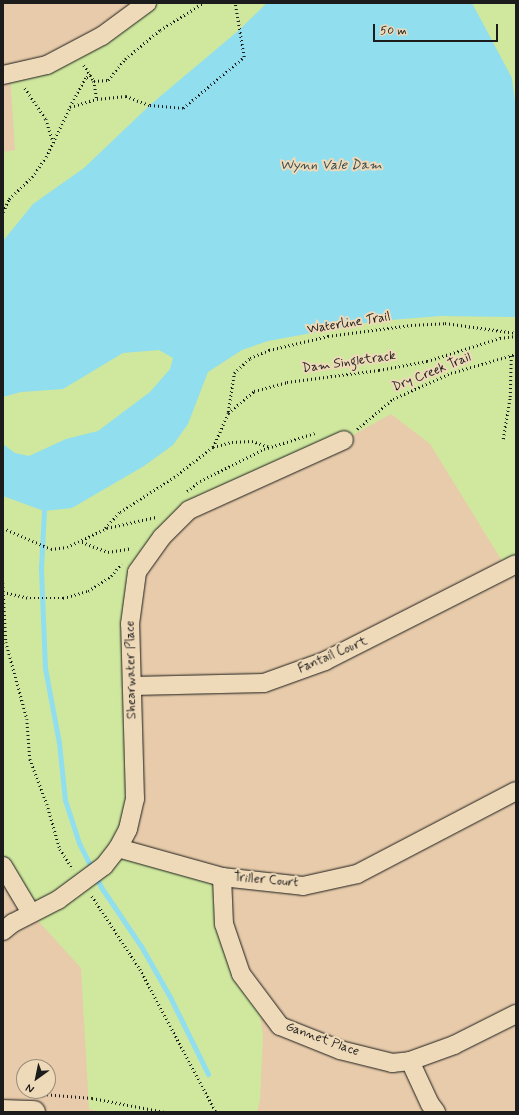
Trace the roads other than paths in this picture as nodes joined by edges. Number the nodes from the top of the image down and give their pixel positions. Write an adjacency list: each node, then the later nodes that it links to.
1 (147, 3): 2 (street)
2 (7, 74)
3 (344, 440): 5 (street, Shearwater Place)
4 (516, 564): 5 (street, Fantail Court)
5 (133, 686): 7 (street, Shearwater Place)
6 (516, 791): 9 (street, Triller Court)
7 (118, 848): 9 (street, Triller Court); 10 (street, Shearwater Place)
8 (3, 866): 10 (street)
9 (222, 877): 13 (street, Gannet Place)
10 (32, 913): 11 (street, Shearwater Place)
11 (3, 931)
12 (516, 1014): 13 (street, Gannet Place)
13 (410, 1061): 16 (street)
14 (35, 1103): 15 (street)
15 (3, 1111)
16 (436, 1112)

